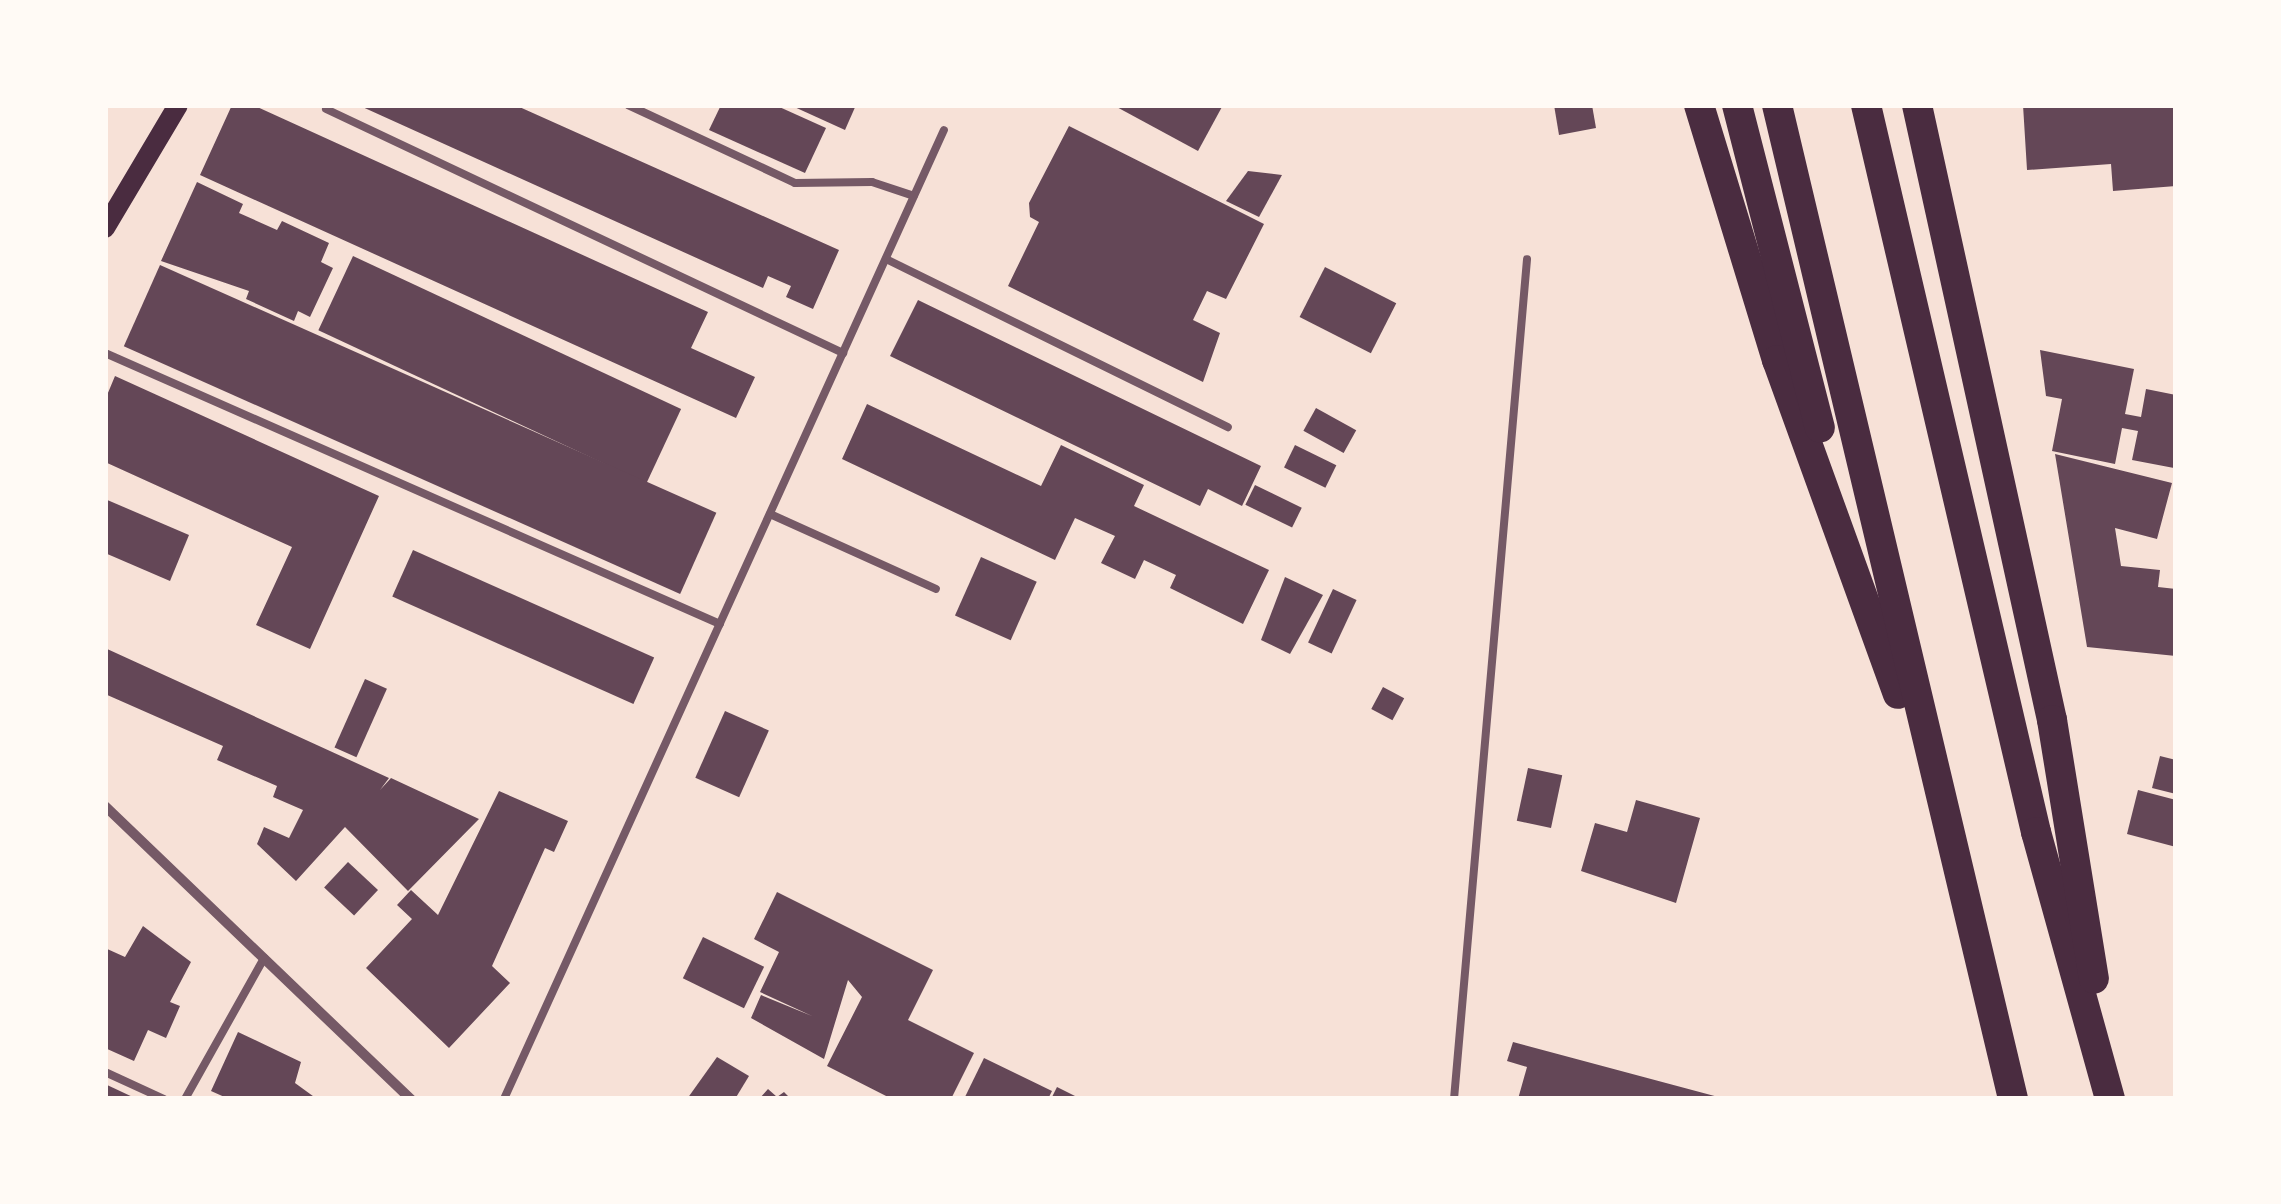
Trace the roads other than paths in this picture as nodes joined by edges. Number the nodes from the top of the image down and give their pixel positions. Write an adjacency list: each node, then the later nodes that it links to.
1 (178, 105): 11 (main road)
2 (628, 105): 10 (lane)
3 (1699, 105): 18 (highway)
4 (1737, 105): 18 (highway)
5 (1777, 105): 22 (highway)
6 (1866, 105): 31 (highway)
7 (1917, 105): 31 (highway)
8 (326, 109): 15 (lane)
9 (944, 130): 10 (lane)
10 (914, 196): 12 (lane)
11 (105, 228)
12 (886, 259): 15 (lane); 16 (lane)
13 (1527, 260): 25 (lane)
14 (105, 353): 20 (lane)
15 (843, 353): 17 (lane)
16 (1228, 428)
17 (770, 514): 19 (lane); 20 (lane)
18 (1852, 557): 22 (highway)
19 (936, 589)
20 (720, 624): 29 (lane)
21 (105, 806): 23 (street)
22 (1954, 860): 30 (highway)
23 (264, 958): 27 (lane); 28 (street)
24 (105, 1072): 26 (lane)
25 (1456, 1098)
26 (164, 1099)
27 (185, 1099)
28 (411, 1099)
29 (504, 1099)
30 (2014, 1099)
31 (2112, 1099)

